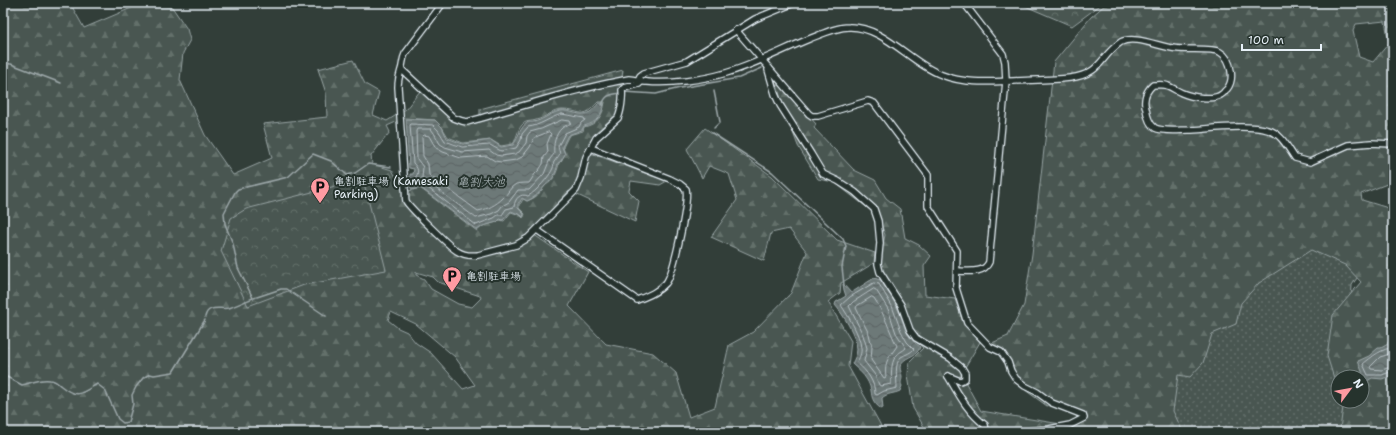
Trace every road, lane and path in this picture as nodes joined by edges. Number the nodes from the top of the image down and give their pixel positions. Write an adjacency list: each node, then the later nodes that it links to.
1 (443, 3): 7 (street)
2 (794, 3): 4 (street)
3 (964, 3): 9 (street)
4 (736, 30): 5 (street); 8 (street)
5 (762, 59): 6 (street); 8 (street); 9 (street)
6 (769, 68): 13 (street); 14 (street)
7 (402, 70): 8 (street); 12 (street)
8 (640, 80): 11 (street)
9 (1006, 82): 10 (street); 13 (street)
10 (1393, 144)
11 (591, 148): 12 (street); 12 (street)
12 (537, 230)
13 (957, 271): 15 (street)
14 (990, 432)
15 (1018, 432)

